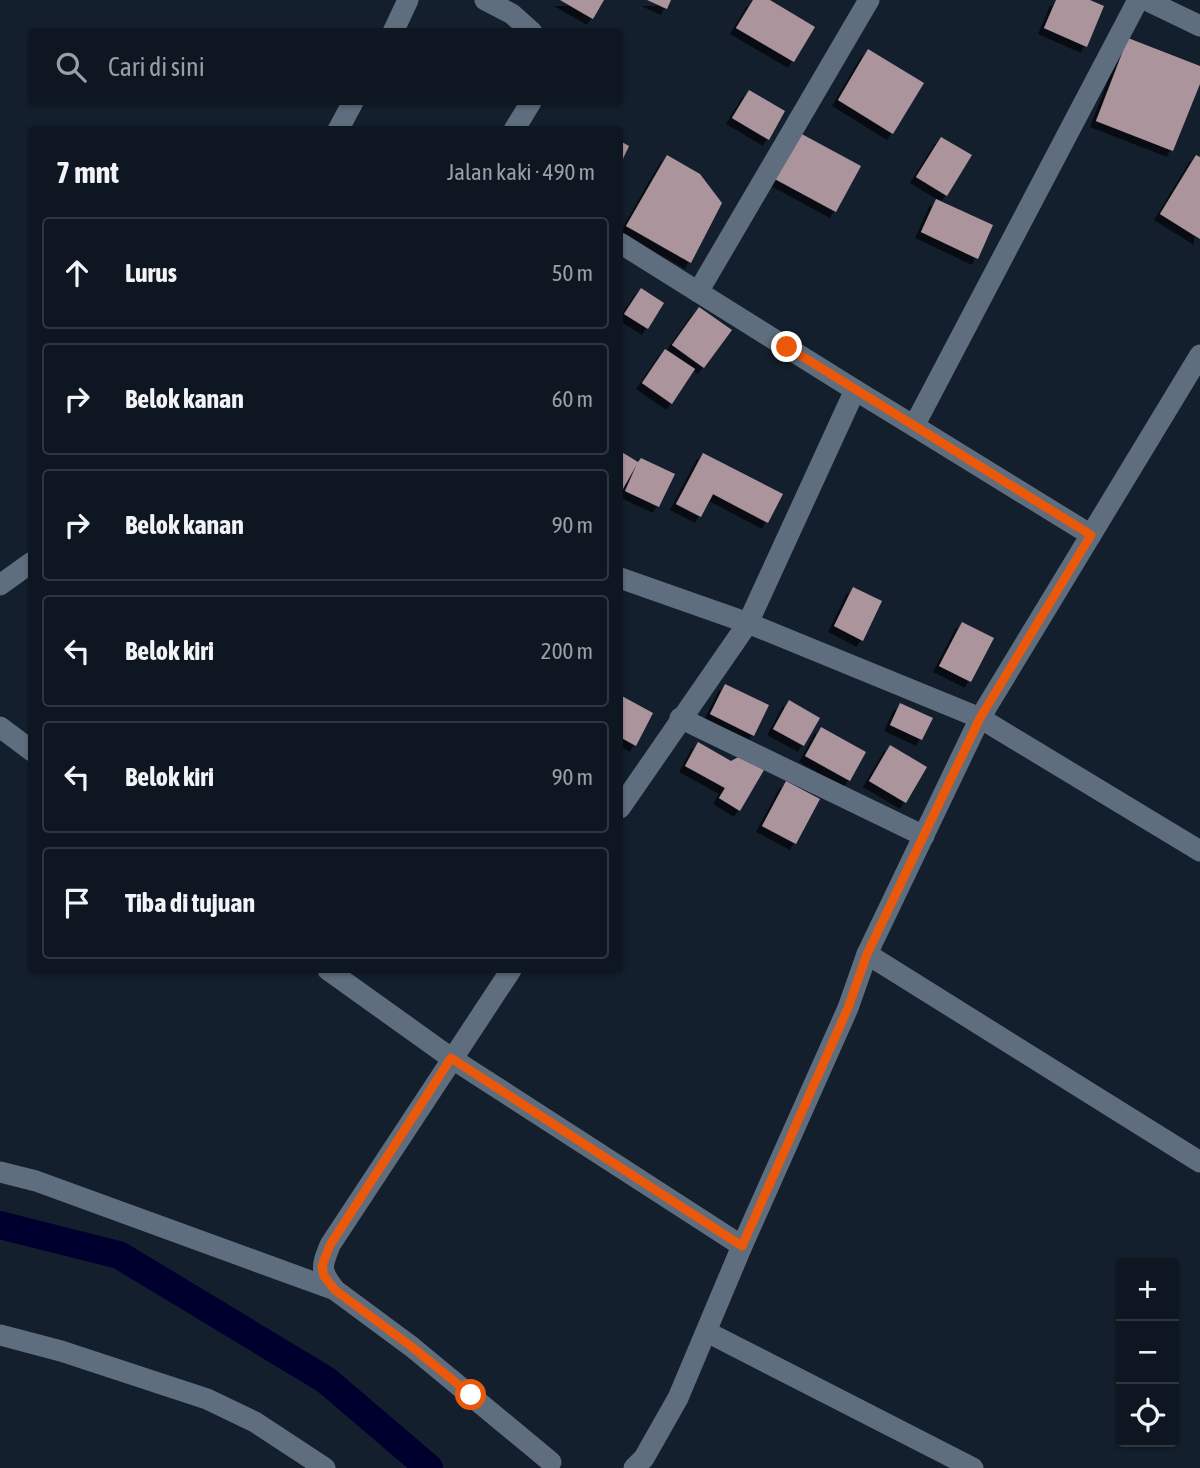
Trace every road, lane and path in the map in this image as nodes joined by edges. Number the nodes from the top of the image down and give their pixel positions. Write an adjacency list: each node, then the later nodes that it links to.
1 (408, 0): 7 (street)
2 (485, 0): 8 (street)
3 (869, 0): 14 (street)
4 (1138, 0): 17 (street)
5 (1146, 0): 6 (street)
6 (1200, 26)
7 (395, 28)
8 (527, 28)
9 (352, 105): 11 (street)
10 (529, 105): 12 (street)
11 (340, 126)
12 (516, 126)
13 (623, 245): 14 (street)
14 (698, 292): 16 (street)
15 (1200, 355): 18 (street)
16 (855, 390): 17 (street); 22 (street)
17 (914, 426): 18 (street)
18 (1091, 535): 24 (street)
19 (28, 565): 21 (street)
20 (623, 579): 22 (street)
21 (0, 585)
22 (747, 623): 23 (street); 24 (street)
23 (680, 718): 27 (street); 28 (street)
24 (980, 718): 28 (street); 29 (street)
25 (0, 727): 26 (street)
26 (28, 748)
27 (623, 804)
28 (924, 836): 30 (street)
29 (1200, 851)
30 (867, 954): 34 (street); 36 (street)
31 (332, 973): 33 (street)
32 (509, 973): 33 (street)
33 (451, 1058): 36 (street); 37 (street)
34 (1200, 1162)
35 (0, 1172): 37 (street)
36 (742, 1246): 38 (street)
37 (335, 1290): 40 (street)
38 (707, 1332): 42 (street); 43 (street)
39 (0, 1335): 41 (street)
40 (553, 1466)
41 (325, 1468)
42 (634, 1468)
43 (973, 1468)

